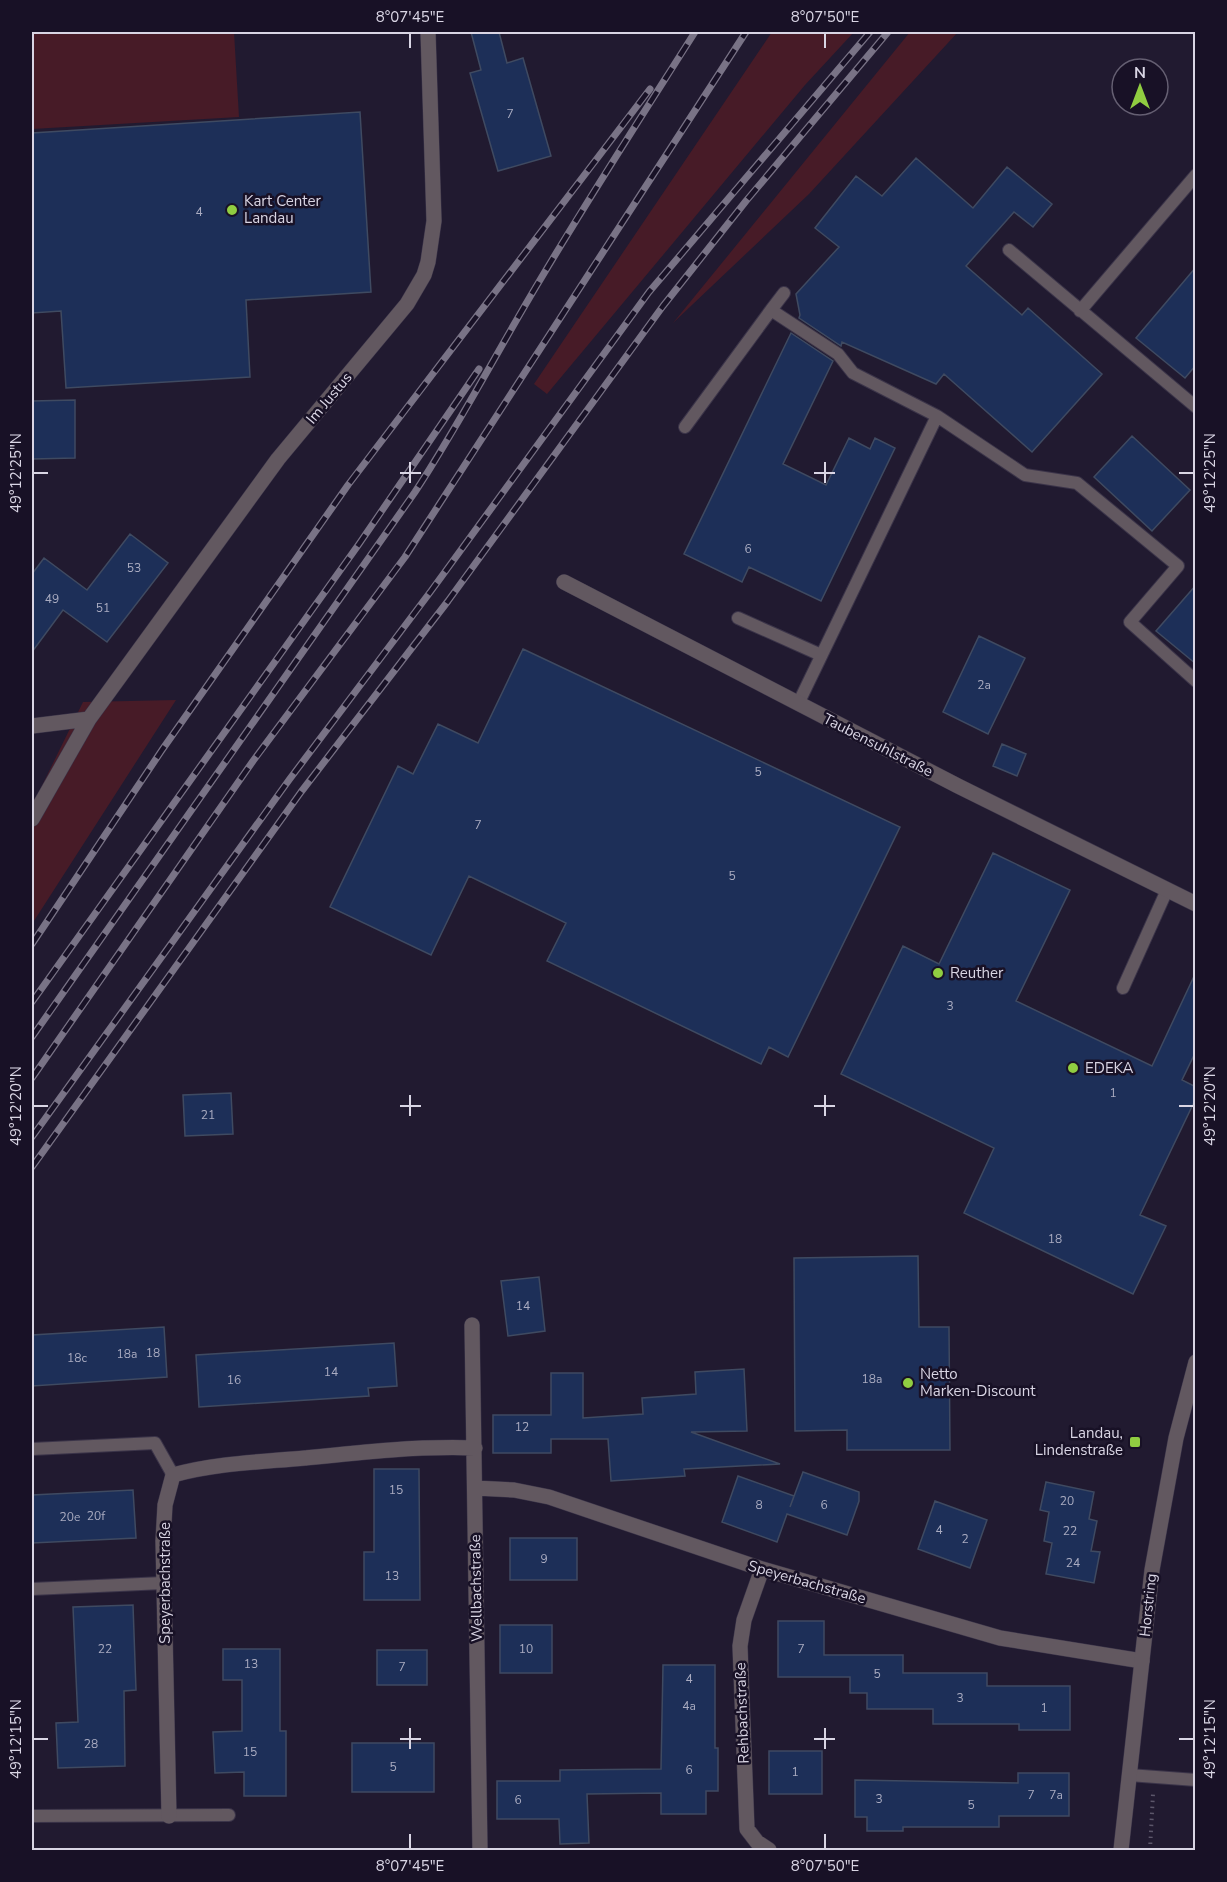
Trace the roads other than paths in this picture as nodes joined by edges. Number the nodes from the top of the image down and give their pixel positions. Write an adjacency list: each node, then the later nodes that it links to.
1 (428, 32): 15 (street, Im Justus)
2 (1196, 175): 6 (lane)
3 (1009, 250): 6 (lane)
4 (784, 293): 5 (lane)
5 (771, 310): 8 (lane); 9 (lane)
6 (1080, 311): 7 (lane)
7 (1196, 407)
8 (937, 416): 12 (lane); 13 (lane)
9 (685, 427)
10 (564, 582): 14 (street, Taubensuhlstraße)
11 (738, 618): 12 (lane)
12 (821, 655): 14 (lane)
13 (1196, 681)
14 (798, 704): 18 (street, Taubensuhlstraße)
15 (89, 718): 16 (street); 17 (street, Im Justus)
16 (32, 726)
17 (32, 819)
18 (1167, 890): 19 (street, Taubensuhlstraße); 20 (lane)
19 (1196, 904)
20 (1123, 988)
21 (472, 1325): 23 (street, Wellbachstraße)
22 (1196, 1362): 30 (street, Horstring)
23 (475, 1448): 25 (street); 26 (street, Wellbachstraße)
24 (32, 1449): 25 (lane)
25 (173, 1475): 28 (street, Speyerbachstraße)
26 (475, 1488): 27 (street, Speyerbachstraße); 36 (street, Wellbachstraße)
27 (762, 1569): 30 (street, Speyerbachstraße); 37 (street, Rehbachstraße)
28 (163, 1583): 29 (lane); 35 (street, Speyerbachstraße)
29 (32, 1589)
30 (1142, 1661): 31 (street, Horstring)
31 (1129, 1775): 32 (lane); 38 (street, Horstring)
32 (1196, 1780)
33 (229, 1815): 35 (lane)
34 (32, 1816): 35 (lane)
35 (169, 1816)
36 (480, 1851)
37 (769, 1851)
38 (1121, 1851)

